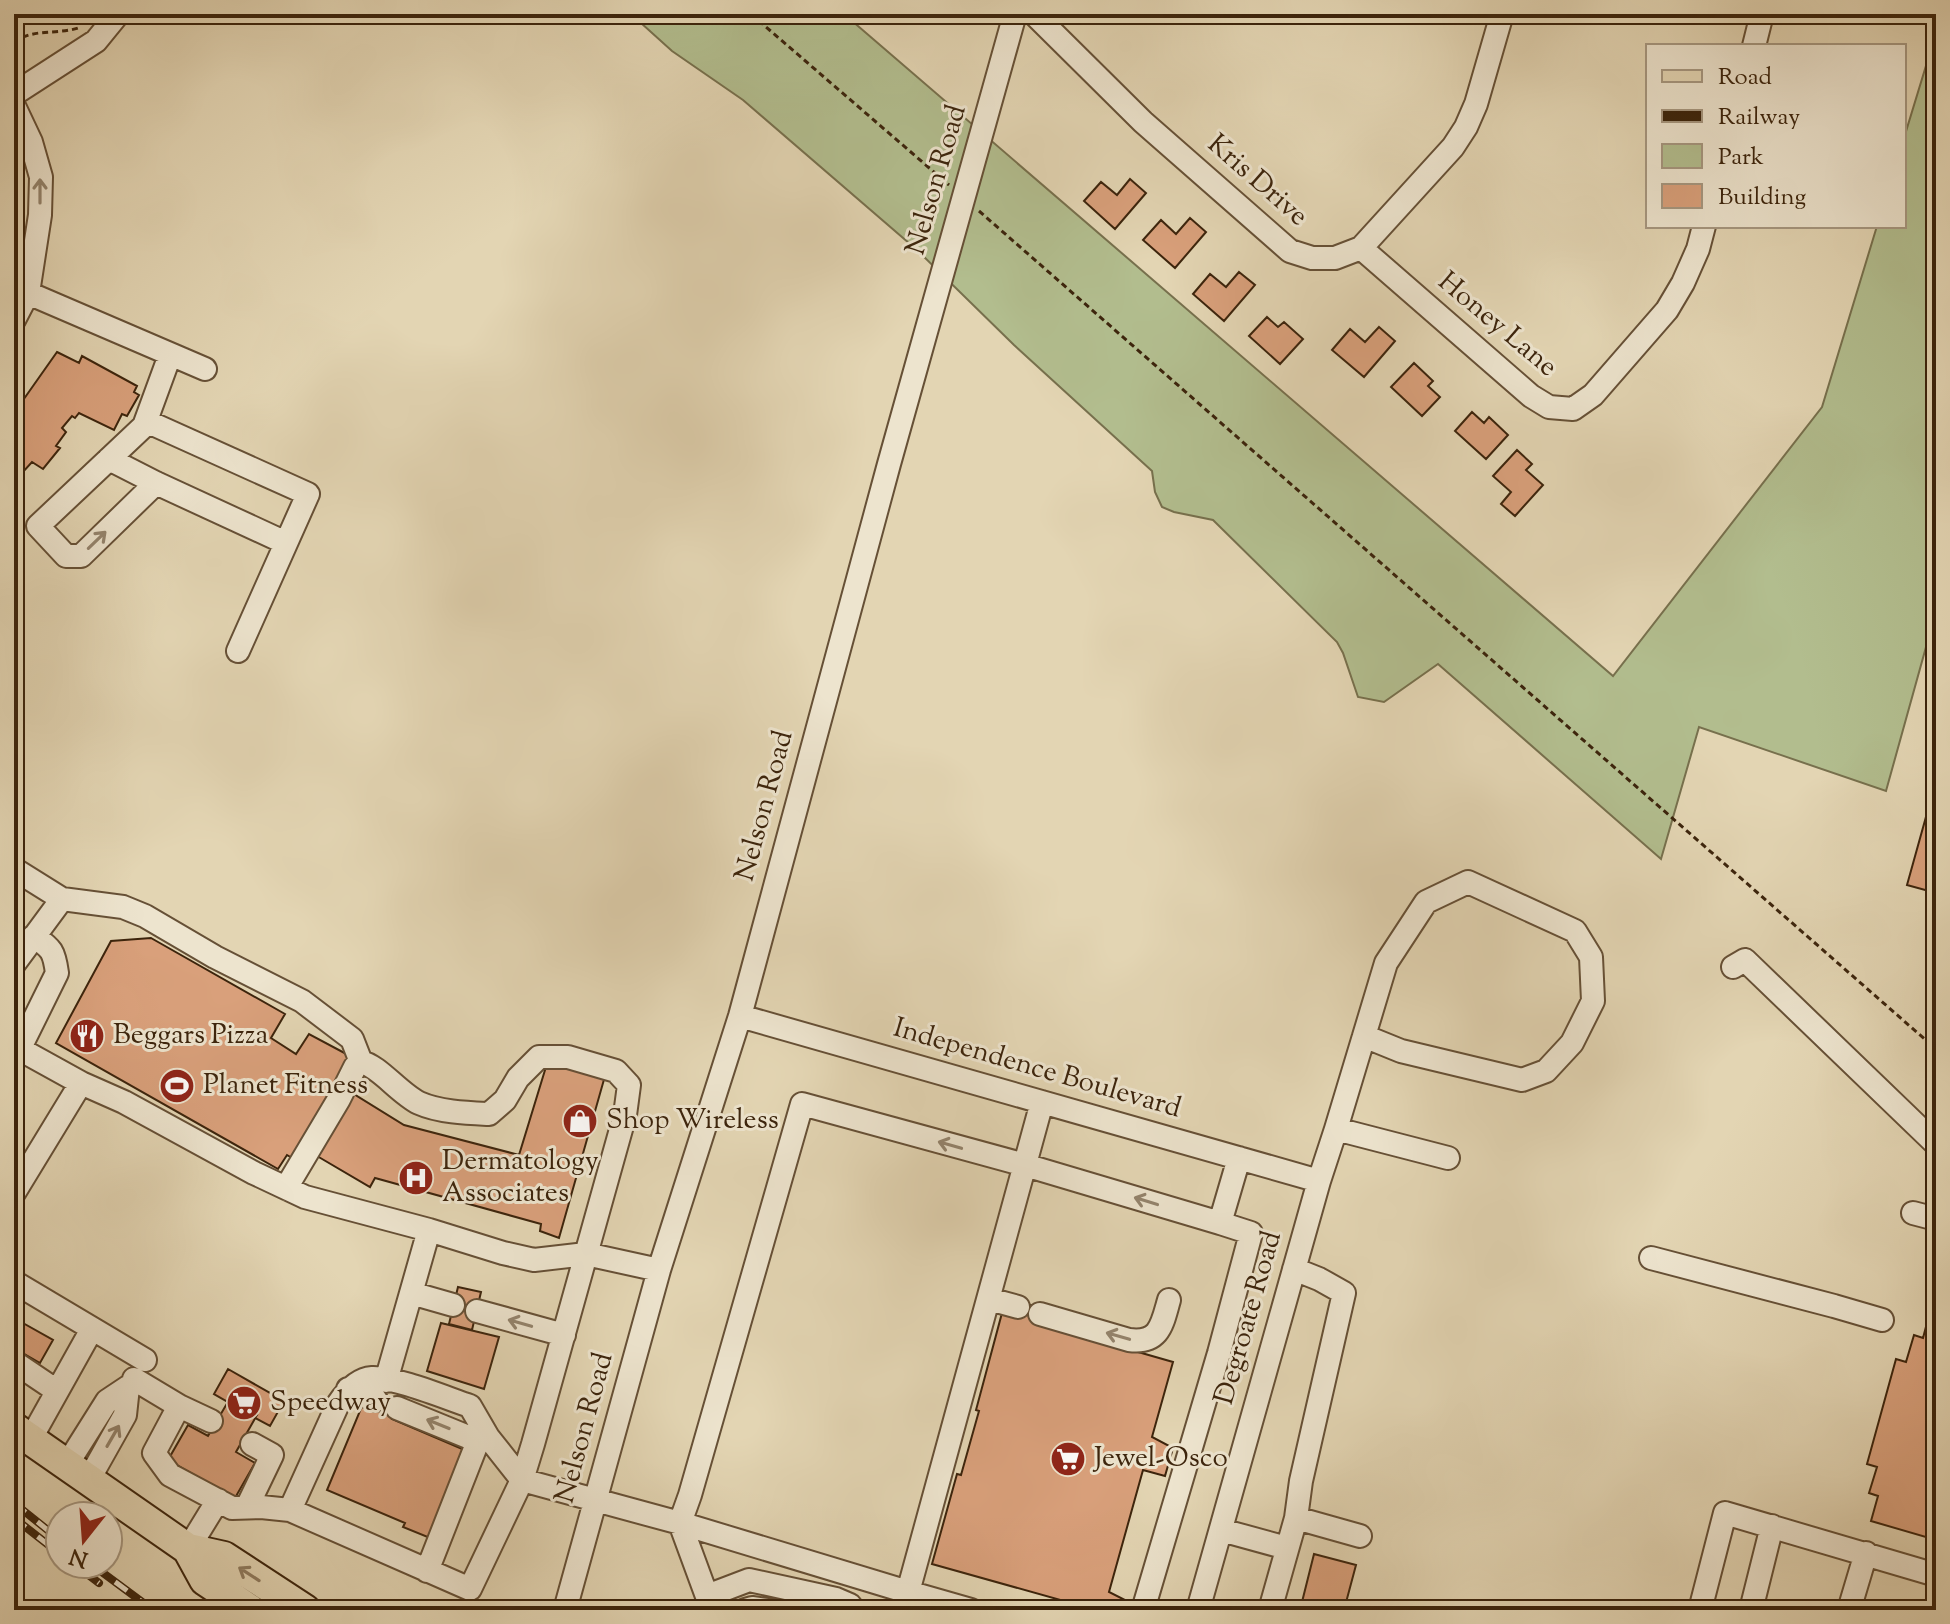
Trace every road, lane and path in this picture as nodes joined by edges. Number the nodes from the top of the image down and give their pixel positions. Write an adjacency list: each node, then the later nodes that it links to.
1 (118, 14): 10 (street)
2 (751, 14): 12 (path)
3 (1015, 14): 30 (street, Nelson Road)
4 (1034, 14): 15 (street, Kris Drive)
5 (1502, 14): 15 (street)
6 (1762, 14): 9 (street)
7 (85, 26): 8 (path)
8 (14, 42)
9 (1754, 44)
10 (14, 94)
11 (14, 106): 16 (street, one-way to 11)
12 (951, 187)
13 (984, 216): 33 (path)
14 (1703, 228): 15 (street, Honey Lane)
15 (1361, 248)
16 (28, 293): 17 (street); 18 (street)
17 (14, 320)
18 (170, 355): 19 (street); 20 (street)
19 (205, 369)
20 (146, 421): 21 (street); 23 (street)
21 (109, 459): 22 (street); 22 (street, one-way to 22)
22 (156, 483): 23 (street)
23 (286, 543): 24 (street)
24 (238, 651)
25 (14, 869): 26 (street)
26 (62, 899): 27 (street); 34 (street)
27 (34, 936): 28 (street); 32 (street)
28 (14, 964)
29 (1733, 967): 38 (street)
30 (740, 1016): 36 (street, Independence Boulevard); 52 (street, Nelson Road)
31 (1364, 1036): 31 (street); 37 (street, Degroate Road)
32 (16, 1048): 35 (street)
33 (1936, 1049)
34 (361, 1062): 43 (street); 49 (street)
35 (81, 1083): 43 (street); 44 (street)
36 (1042, 1102): 39 (street, Independence Boulevard); 41 (street)
37 (1336, 1129): 40 (street); 42 (street, Degroate Road)
38 (1936, 1144)
39 (1239, 1158): 42 (street, Independence Boulevard); 47 (street)
40 (1448, 1158)
41 (1025, 1165): 47 (street, one-way to 41); 55 (street); 79 (street, one-way to 79)
42 (1319, 1181): 51 (street, Degroate Road)
43 (286, 1188): 48 (street)
44 (14, 1193)
45 (1913, 1213): 46 (street)
46 (1936, 1219)
47 (1220, 1223): 97 (street)
48 (429, 1230): 49 (street); 54 (street)
49 (586, 1254): 52 (street); 63 (street)
50 (1651, 1258): 61 (street)
51 (1294, 1269): 78 (street); 81 (street, Degroate Road)
52 (659, 1270): 75 (street, Nelson Road)
53 (14, 1282): 62 (street)
54 (411, 1293): 57 (street); 67 (street)
55 (989, 1299): 58 (street); 88 (street)
56 (1169, 1300): 60 (street, one-way to 60)
57 (453, 1305)
58 (1018, 1307)
59 (477, 1311): 63 (street, one-way to 59)
60 (1040, 1314)
61 (1882, 1320)
62 (92, 1329): 66 (street); 68 (street)
63 (564, 1335): 73 (street)
64 (14, 1362): 66 (street)
65 (416, 1388): 67 (street); 67 (street); 71 (street)
66 (57, 1391): 70 (street)
67 (392, 1400): 71 (street, one-way to 67); 77 (street)
68 (179, 1406): 69 (street); 74 (street)
69 (211, 1421)
70 (22, 1434): 84 (main road)
71 (483, 1439): 73 (street); 86 (street)
72 (252, 1444): 76 (street)
73 (522, 1480): 75 (street); 86 (street)
74 (218, 1500): 76 (street); 84 (street)
75 (596, 1501): 79 (street); 92 (street, Nelson Road)
76 (247, 1507): 77 (street)
77 (290, 1510): 86 (street)
78 (1296, 1518): 82 (street); 83 (street)
79 (680, 1523): 88 (street); 89 (street)
80 (1772, 1526): 85 (street); 100 (street); 101 (street)
81 (1221, 1530): 83 (street); 98 (street, Degroate Road)
82 (1360, 1536)
83 (1287, 1548): 99 (street)
84 (188, 1549): 90 (main road); 91 (main road, one-way to 84)
85 (1866, 1553): 87 (street); 102 (street)
86 (427, 1571)
87 (1936, 1575)
88 (906, 1601): 96 (street)
89 (709, 1603): 95 (street)
90 (250, 1610)
91 (305, 1610)
92 (565, 1610)
93 (745, 1610): 94 (street)
94 (767, 1610)
95 (853, 1610)
96 (971, 1610)
97 (1143, 1610)
98 (1198, 1610)
99 (1270, 1610)
100 (1700, 1610)
101 (1751, 1610)
102 (1849, 1610)

